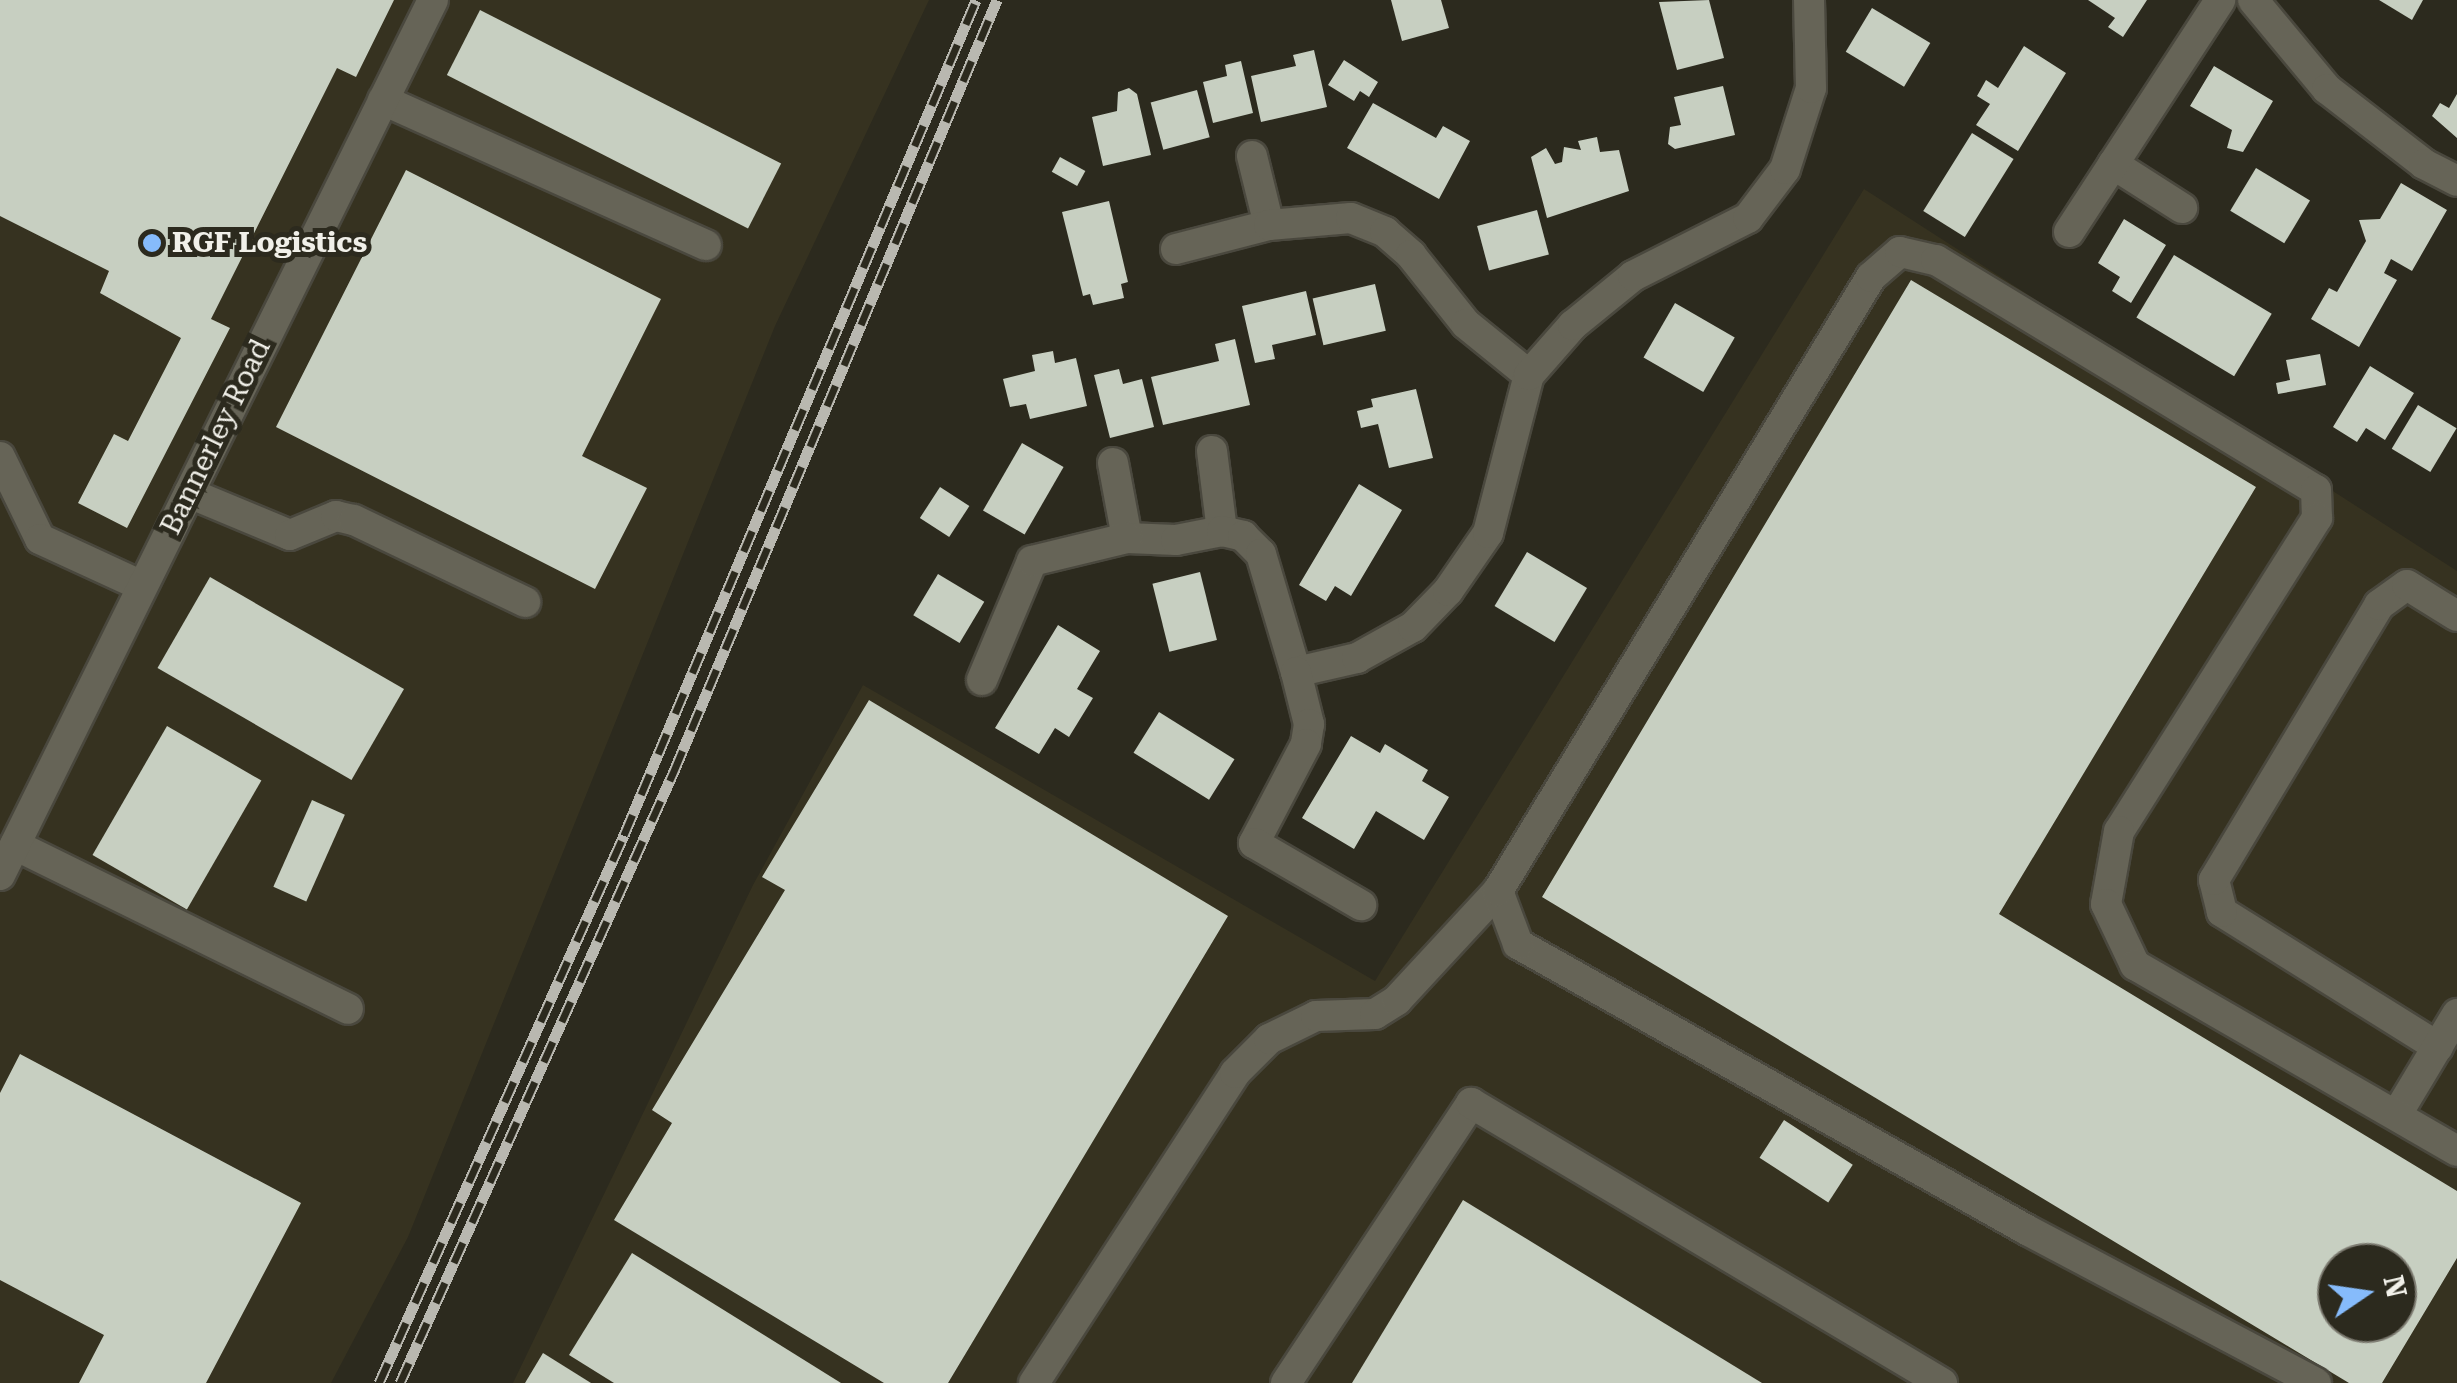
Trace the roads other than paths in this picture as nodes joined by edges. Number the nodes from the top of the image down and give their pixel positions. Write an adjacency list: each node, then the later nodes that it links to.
1 (433, 0): 5 (street, Bannerley Road)
2 (1809, 0): 14 (street)
3 (2220, 0): 7 (street)
4 (2253, 0): 8 (street)
5 (384, 100): 12 (street); 18 (street, Bannerley Road)
6 (1252, 156): 10 (street)
7 (2114, 164): 9 (street); 11 (street)
8 (2457, 181)
9 (2182, 208)
10 (1269, 225): 13 (street); 14 (street)
11 (2069, 232)
12 (706, 246)
13 (1176, 249)
14 (1530, 376): 24 (street)
15 (1212, 451): 19 (street)
16 (0, 457): 21 (street)
17 (1113, 463): 20 (street)
18 (189, 493): 21 (street, Bannerley Road); 22 (street)
19 (1222, 531): 20 (street); 24 (street)
20 (1126, 538): 25 (street)
21 (142, 586): 26 (street, Bannerley Road)
22 (525, 602)
23 (2457, 616): 32 (street)
24 (1296, 672): 29 (street)
25 (982, 680)
26 (15, 845): 27 (street, Bannerley Road); 30 (street)
27 (0, 875)
28 (1498, 891): 33 (street); 35 (street); 38 (street)
29 (1361, 904)
30 (348, 1009)
31 (2457, 1014): 32 (street)
32 (2438, 1047): 33 (street)
33 (2397, 1114): 34 (street)
34 (2457, 1151)
35 (1034, 1383)
36 (1286, 1383): 37 (street)
37 (1942, 1383)
38 (2316, 1383)

